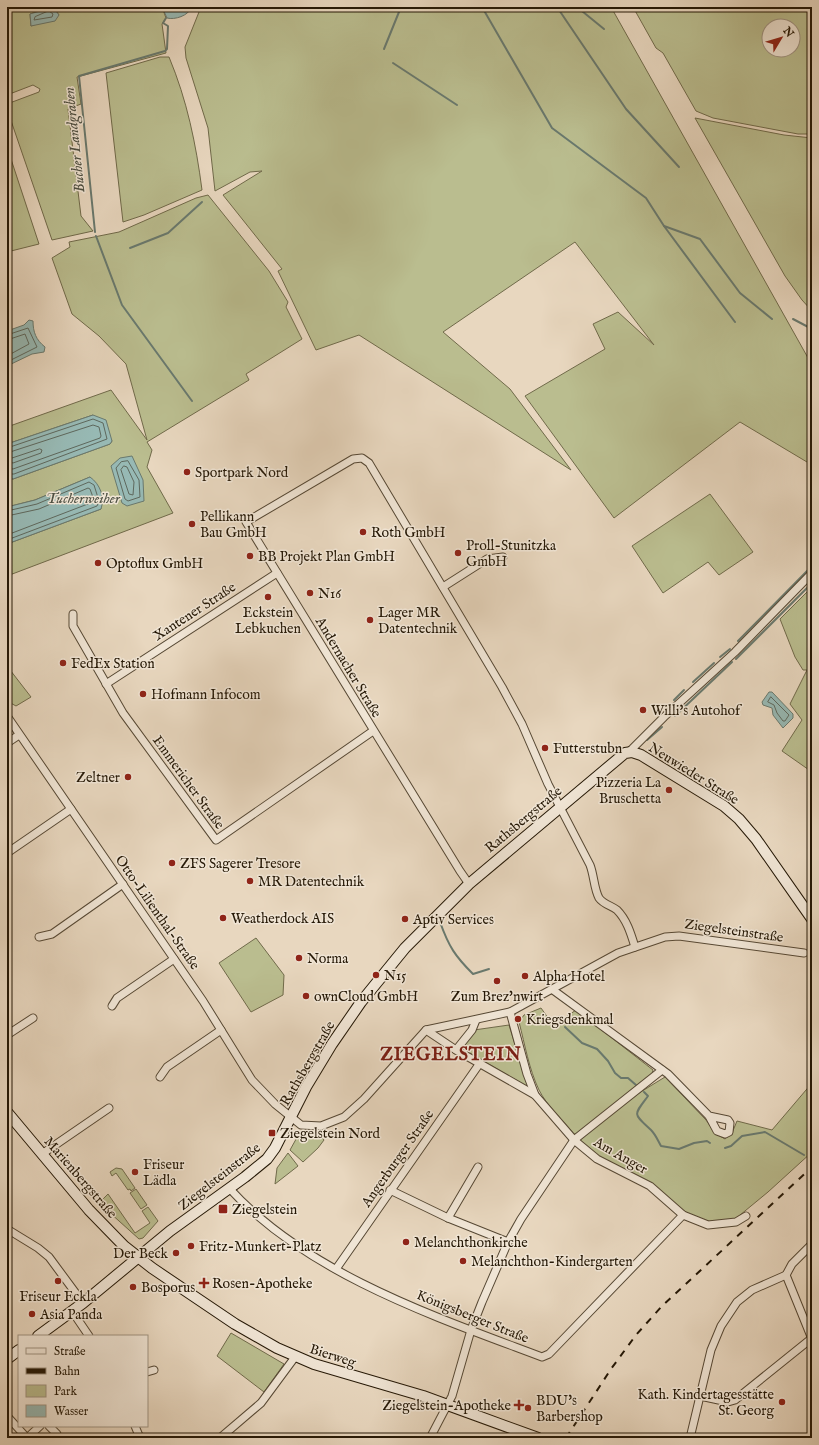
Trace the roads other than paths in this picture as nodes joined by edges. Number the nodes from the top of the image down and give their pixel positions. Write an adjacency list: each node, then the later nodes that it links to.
1 (503, 557): 4 (street)
2 (812, 573): 11 (street, Rathsbergstraße)
3 (277, 574): 4 (street, Andernacher Straße); 6 (street, Xantener Straße); 8 (street, Andernacher Straße)
4 (443, 587): 12 (street, Andernacher Straße)
5 (73, 614): 6 (street, Emmericher Straße)
6 (106, 684): 8 (street, Emmericher Straße)
7 (7, 716): 9 (street, Otto-Lilienthal-Straße)
8 (373, 731): 16 (street, Andernacher Straße)
9 (19, 735): 10 (street); 13 (street, Otto-Lilienthal-Straße)
10 (7, 743)
11 (629, 752): 12 (street, Rathsbergstraße); 17 (street, Neuwieder Straße)
12 (560, 806): 16 (street, Rathsbergstraße); 19 (street, Andernacher Straße)
13 (71, 809): 14 (street); 15 (street, Otto-Lilienthal-Straße)
14 (7, 854)
15 (123, 884): 18 (street); 21 (street, Otto-Lilienthal-Straße)
16 (469, 884): 38 (street, Rathsbergstraße)
17 (812, 919)
18 (39, 937)
19 (635, 947): 20 (street, Ziegelsteinstraße); 22 (street, Ziegelsteinstraße)
20 (804, 953)
21 (174, 959): 23 (street); 27 (street, Otto-Lilienthal-Straße)
22 (553, 990): 24 (street, Ziegelsteinstraße); 32 (street)
23 (112, 1006)
24 (510, 1012): 26 (street, Ziegelsteinstraße); 34 (street)
25 (32, 1018): 29 (street)
26 (476, 1020): 28 (street, Ziegelsteinstraße); 30 (street)
27 (221, 1030): 33 (street); 38 (street, Otto-Lilienthal-Straße)
28 (426, 1030): 30 (street, Am Anger); 38 (street)
29 (7, 1035)
30 (456, 1050): 31 (street, Am Anger)
31 (480, 1063): 34 (street, Am Anger); 43 (street, Angerburger Straße)
32 (662, 1070): 37 (street); 39 (street)
33 (160, 1076)
34 (535, 1095): 39 (street, Am Anger)
35 (109, 1108): 40 (street)
36 (7, 1112): 40 (street, Marienbergstraße)
37 (709, 1116)
38 (291, 1118): 42 (street, Ziegelsteinstraße)
39 (574, 1140): 44 (street, Am Anger); 48 (street)
40 (42, 1154): 50 (street, Marienbergstraße)
41 (478, 1167): 46 (street)
42 (229, 1188): 50 (street, Ziegelsteinstraße); 51 (street, Königsberger Straße)
43 (390, 1190): 46 (street); 51 (street, Angerburger Straße)
44 (683, 1216): 45 (street, Am Anger); 55 (street, Königsberger Straße)
45 (746, 1216)
46 (448, 1218): 48 (street)
47 (7, 1230): 53 (street)
48 (508, 1242): 55 (street)
49 (812, 1244): 52 (street)
50 (138, 1258): 53 (street, Ziegelsteinstraße); 60 (street, Bierweg)
51 (336, 1269): 55 (street, Königsberger Straße)
52 (786, 1276): 58 (street); 62 (street)
53 (83, 1303): 54 (street, Ziegelsteinstraße)
54 (72, 1311): 56 (street, Ziegelsteinstraße); 57 (street)
55 (471, 1330): 63 (street)
56 (39, 1335)
57 (88, 1335)
58 (812, 1338): 62 (street)
59 (18, 1351): 61 (street)
60 (295, 1357): 63 (street, Bierweg); 71 (street)
61 (7, 1359)
62 (700, 1396): 74 (street)
63 (448, 1404): 72 (street); 73 (street, Bierweg)
64 (7, 1416): 68 (street)
65 (39, 1427): 68 (street)
66 (50, 1427): 69 (street)
67 (136, 1427): 70 (street)
68 (27, 1438)
69 (57, 1438)
70 (140, 1438)
71 (220, 1438)
72 (430, 1438)
73 (538, 1438)
74 (690, 1438)

